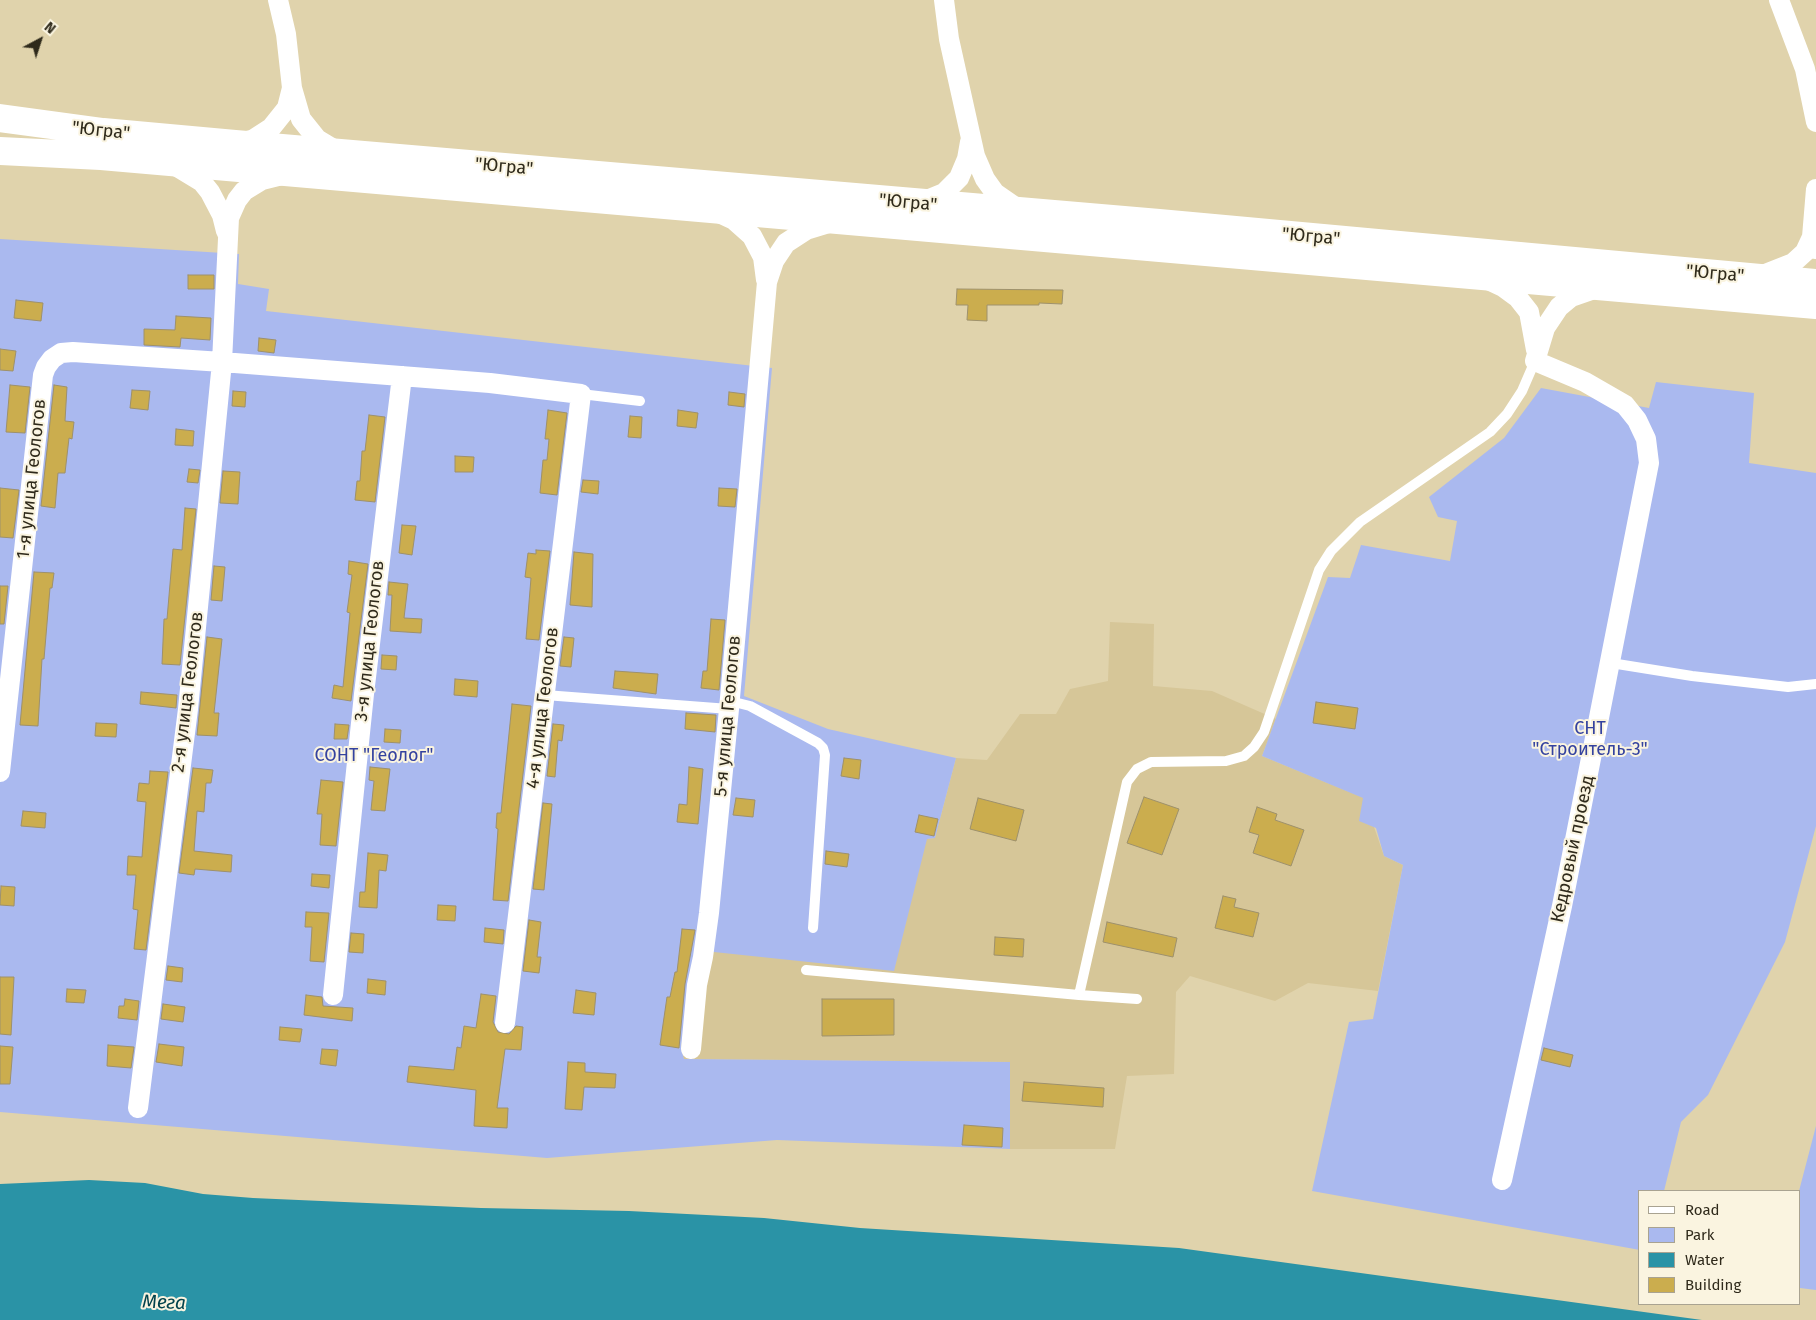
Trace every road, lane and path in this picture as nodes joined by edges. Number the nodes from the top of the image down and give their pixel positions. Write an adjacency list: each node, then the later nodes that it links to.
1 (278, 0): 4 (street)
2 (944, 0): 7 (street)
3 (1779, 0): 6 (street)
4 (292, 88): 8 (street); 10 (street)
5 (0, 118): 8 (highway, "Югра")
6 (1816, 122)
7 (970, 142): 14 (street); 16 (street)
8 (235, 144): 10 (highway, "Югра")
9 (0, 151): 11 (highway, "Югра")
10 (342, 154): 14 (highway, "Югра")
11 (169, 162): 12 (highway, "Югра"); 18 (street)
12 (291, 172): 15 (highway, "Югра"); 18 (street)
13 (1816, 189): 19 (street)
14 (916, 204): 16 (highway, "Югра")
15 (706, 209): 17 (highway, "Югра"); 22 (street)
16 (1025, 213): 21 (highway, "Югра")
17 (837, 221): 20 (highway, "Югра"); 22 (street)
18 (227, 236): 27 (street, 2-я улица Геологов)
19 (1814, 245): 21 (street)
20 (1480, 276): 24 (highway, "Югра"); 26 (street)
21 (1754, 278): 23 (highway, "Югра")
22 (767, 282): 34 (street, 5-я улица Геологов)
23 (1816, 283)
24 (1607, 287): 25 (highway, "Югра"); 26 (street)
25 (1816, 305)
26 (1536, 358): 31 (street, Кедровый проезд); 39 (lane)
27 (222, 362): 28 (street, 1-я улица Геологов); 35 (street, 1-я улица Геологов); 43 (street, 2-я улица Геологов)
28 (402, 376): 29 (street, 1-я улица Геологов); 38 (street, 3-я улица Геологов)
29 (581, 394): 30 (lane); 33 (street, 4-я улица Геологов)
30 (640, 401)
31 (1611, 663): 32 (lane); 44 (street, Кедровый проезд)
32 (1816, 684)
33 (545, 695): 34 (lane); 41 (street, 4-я улица Геологов)
34 (729, 705): 36 (lane); 42 (street, 5-я улица Геологов)
35 (0, 772)
36 (813, 928)
37 (806, 970): 39 (lane)
38 (333, 995)
39 (1078, 995): 40 (lane)
40 (1137, 999)
41 (505, 1023)
42 (691, 1049)
43 (138, 1108)
44 (1502, 1180)

